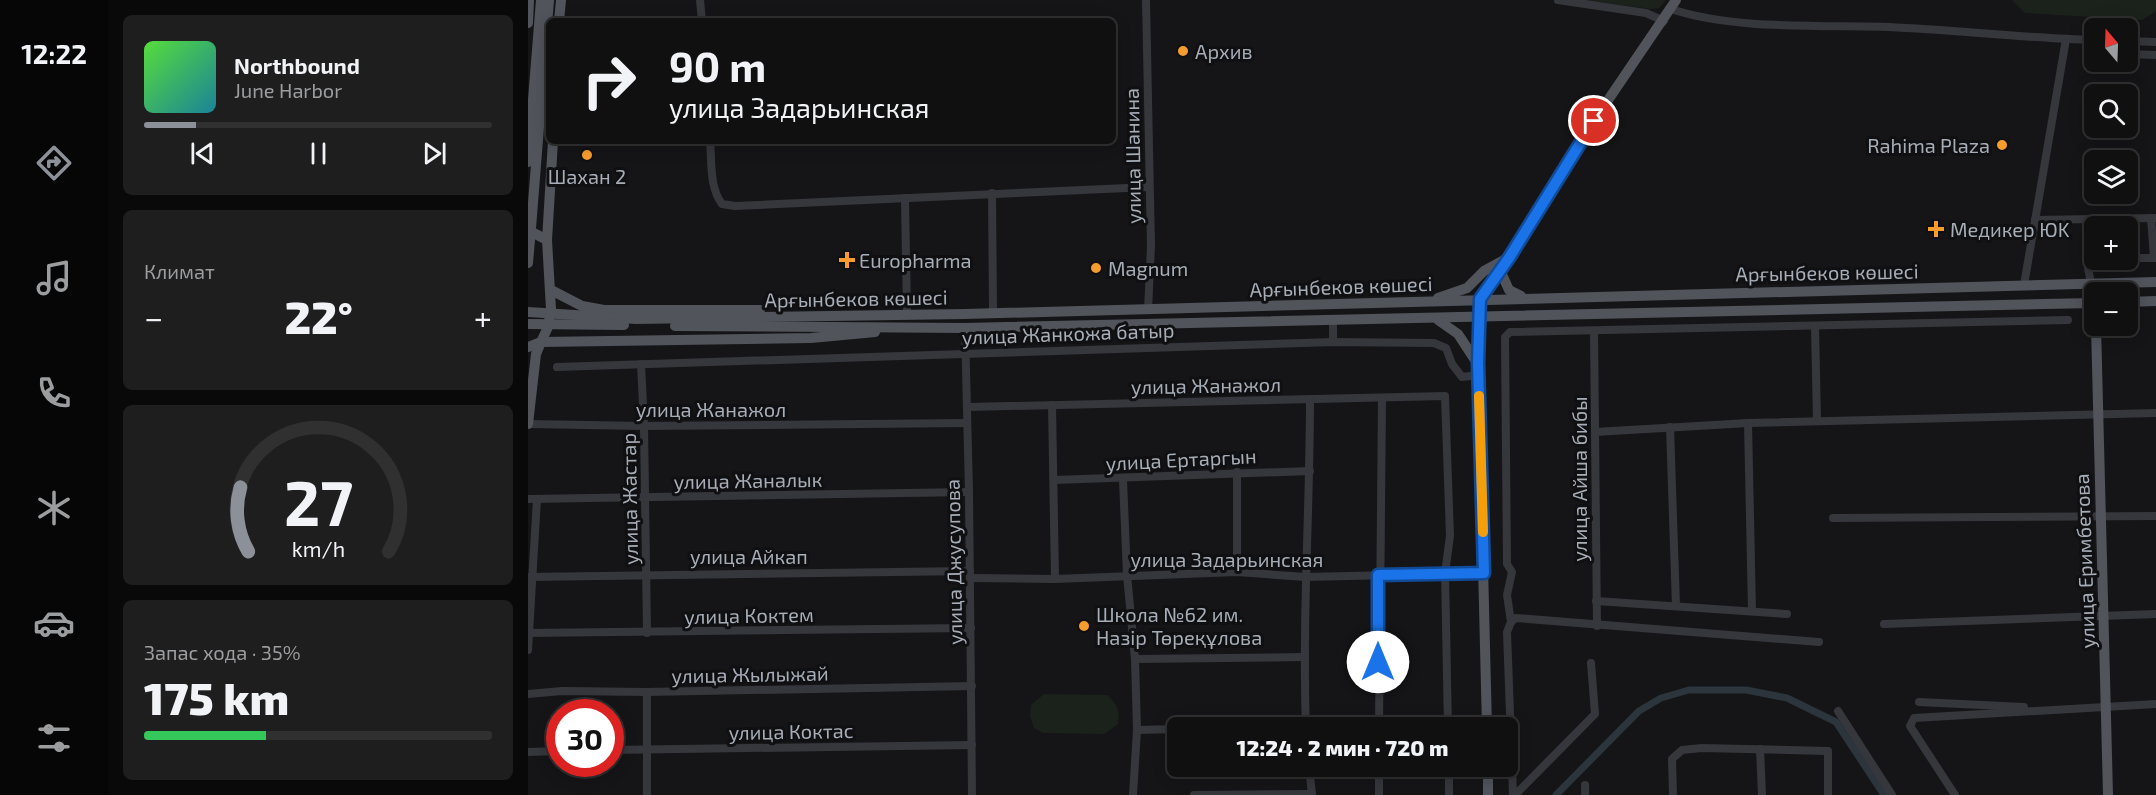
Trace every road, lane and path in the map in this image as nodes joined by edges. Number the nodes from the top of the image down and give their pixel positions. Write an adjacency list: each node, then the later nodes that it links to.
1 (529, 0): 13 (main road)
2 (541, 0): 23 (main road)
3 (549, 0): 9 (main road)
4 (561, 0): 10 (main road)
5 (700, 0): 11 (street)
6 (1146, 0): 24 (street, улица Шанина)
7 (1558, 0): 12 (street)
8 (1674, 5): 12 (main road); 15 (street)
9 (547, 18)
10 (560, 18)
11 (702, 18)
12 (1664, 21): 31 (main road)
13 (528, 23)
14 (546, 34): 29 (main road)
15 (2066, 39): 16 (street); 28 (street)
16 (2084, 40)
17 (2138, 41): 18 (street)
18 (2156, 42)
19 (2138, 54): 20 (street)
20 (2156, 55)
21 (553, 144): 30 (main road)
22 (710, 144): 26 (street)
23 (528, 162)
24 (1149, 187): 25 (street); 48 (street, улица Шанина)
25 (992, 193): 26 (street); 50 (street)
26 (905, 198): 52 (street)
27 (2153, 218): 28 (street); 33 (street)
28 (2035, 220): 39 (street)
29 (529, 229): 30 (main road); 34 (main road, bridge)
30 (547, 240): 40 (main road)
31 (1509, 258): 35 (main road); 43 (main road)
32 (2138, 258): 33 (street)
33 (2155, 258)
34 (528, 263)
35 (1500, 270): 41 (main road); 42 (main road)
36 (2138, 282): 37 (main road, Арғынбеков көшесі)
37 (2156, 282)
38 (2084, 283): 39 (main road, Арғынбеков көшесі)
39 (2024, 285): 41 (main road, Арғынбеков көшесі)
40 (551, 290): 51 (main road); 64 (main road, bridge)
41 (1527, 298): 42 (main road, Арғынбеков көшесі)
42 (1480, 299): 43 (main road, Арғынбеков көшесі); 53 (main road)
43 (1434, 300): 48 (main road, Арғынбеков көшесі)
44 (2156, 301): 45 (main road)
45 (2138, 302)
46 (2084, 303): 47 (main road, Арғынбеков көшесі)
47 (1847, 309): 53 (main road, Арғынбеков көшесі); 58 (street)
48 (1148, 310): 50 (main road, Арғынбеков көшесі)
49 (528, 312): 51 (main road, Арғынбеков көшесі)
50 (993, 314): 52 (main road, Арғынбеков көшесі)
51 (889, 315): 52 (main road, Арғынбеков көшесі)
52 (907, 315)
53 (1480, 317): 54 (main road, Арғынбеков көшесі); 68 (main road)
54 (1435, 319): 56 (main road, Арғынбеков көшесі); 68 (main road)
55 (2068, 320): 58 (street)
56 (1333, 321): 61 (main road, Арғынбеков көшесі); 65 (street)
57 (528, 324): 60 (main road, Арғынбеков көшесі)
58 (1847, 325): 59 (street)
59 (1815, 326): 62 (street); 78 (street)
60 (892, 328): 61 (main road, Арғынбеков көшесі); 64 (main road)
61 (964, 328): 67 (street, улица Джусупова)
62 (1594, 331): 84 (street, улица Айша бибы); 111 (street)
63 (2096, 336): 77 (main road, улица Еримбетова)
64 (541, 342): 66 (main road); 81 (main road)
65 (1333, 342): 67 (street, улица Жанкожа батыр); 71 (street, улица Жанкожа батыр)
66 (528, 347)
67 (964, 352): 69 (street, улица Жанкожа батыр); 75 (street, улица Джусупова)
68 (1478, 363): 71 (main road)
69 (641, 364): 70 (street, улица Жанкожа батыр); 82 (street, улица Жастар)
70 (557, 367)
71 (1478, 375): 98 (main road)
72 (1382, 398): 73 (street, улица Жанажол); 97 (street, улица Жанажол); 101 (street)
73 (1310, 399): 74 (street, улица Жанажол); 85 (street)
74 (1052, 405): 75 (street, улица Жанажол); 87 (street)
75 (968, 407): 79 (street, улица Джусупова)
76 (2156, 413): 77 (street)
77 (2098, 414): 78 (street); 93 (main road, улица Еримбетова)
78 (1817, 421): 80 (street)
79 (966, 423): 82 (street, улица Жанажол); 89 (street, улица Джусупова)
80 (1748, 423): 83 (street); 107 (street)
81 (528, 424): 82 (street, улица Жанажол)
82 (644, 426): 90 (street, улица Жастар)
83 (1670, 427): 84 (street); 106 (street)
84 (1595, 432): 105 (street, улица Айша бибы)
85 (1310, 471): 86 (street, улица Ертаргын); 103 (street)
86 (1237, 472): 88 (street, улица Ертаргын); 95 (street)
87 (1054, 480): 88 (street, улица Ертаргын); 104 (street)
88 (1123, 480): 100 (street)
89 (969, 492): 90 (street, улица Жаналык); 99 (street, улица Джусупова)
90 (645, 498): 91 (street, улица Жаналык); 96 (street, улица Жастар)
91 (533, 499): 102 (street)
92 (2156, 516): 93 (street)
93 (2100, 517): 94 (street); 110 (main road, улица Еримбетова)
94 (1833, 518)
95 (1237, 572): 100 (street, улица Задарьинская); 103 (street, улица Задарьинская)
96 (646, 573): 99 (street, улица Айкап); 102 (street, улица Айкап); 116 (street, улица Жастар)
97 (1445, 573): 98 (street, улица Задарьинская); 101 (street, улица Задарьинская); 132 (street)
98 (1484, 573): 133 (main road)
99 (970, 574): 104 (street, улица Задарьинская); 114 (street, улица Джусупова)
100 (1127, 575): 104 (street, улица Задарьинская); 120 (street)
101 (1378, 575): 103 (street, улица Задарьинская); 131 (street)
102 (530, 577): 115 (street)
103 (1305, 577): 119 (street)
104 (1054, 579)
105 (1596, 601): 106 (street); 113 (street, улица Айша бибы)
106 (1676, 606): 107 (street)
107 (1752, 611): 108 (street)
108 (1787, 614)
109 (2156, 614): 110 (street)
110 (2103, 617): 112 (street); 127 (main road, улица Еримбетова)
111 (1511, 621): 113 (street); 155 (street)
112 (1884, 624)
113 (1597, 626): 117 (street)
114 (971, 628): 116 (street, улица Коктем); 122 (street, улица Джусупова)
115 (529, 633): 116 (street, улица Коктем); 118 (street)
116 (647, 633)
117 (1819, 642)
118 (528, 650)
119 (1305, 657): 120 (street); 130 (street)
120 (1136, 659): 135 (street)
121 (1592, 663): 155 (street)
122 (972, 686): 123 (street, улица Жылыжай); 136 (street, улица Джусупова)
123 (646, 692): 124 (street, улица Жылыжай); 137 (street)
124 (528, 694)
125 (1919, 702): 128 (street)
126 (2156, 704): 127 (street)
127 (2106, 706): 128 (street); 162 (main road, улица Еримбетова)
128 (2048, 709): 161 (street)
129 (1838, 711): 160 (street)
130 (1306, 717)
131 (1379, 717)
132 (1448, 717)
133 (1487, 717)
134 (1167, 729): 135 (street)
135 (1137, 730): 150 (street)
136 (972, 745): 137 (street, улица Коктас); 149 (street, улица Джусупова)
137 (647, 749): 139 (street, улица Коктас); 148 (street)
138 (1761, 749): 157 (street); 158 (street); 159 (street)
139 (624, 750)
140 (546, 751): 141 (street)
141 (528, 752)
142 (1310, 777): 147 (street)
143 (1379, 777): 152 (street)
144 (1449, 777): 153 (street)
145 (1488, 777): 154 (main road)
146 (1585, 785): 156 (street)
147 (1312, 794): 151 (street)
148 (647, 795)
149 (972, 795)
150 (1132, 795)
151 (1194, 795)
152 (1379, 795)
153 (1449, 795)
154 (1488, 795)
155 (1514, 795)
156 (1586, 795)
157 (1673, 795)
158 (1762, 795)
159 (1828, 795)
160 (1892, 795)
161 (1955, 795)
162 (2108, 795)

